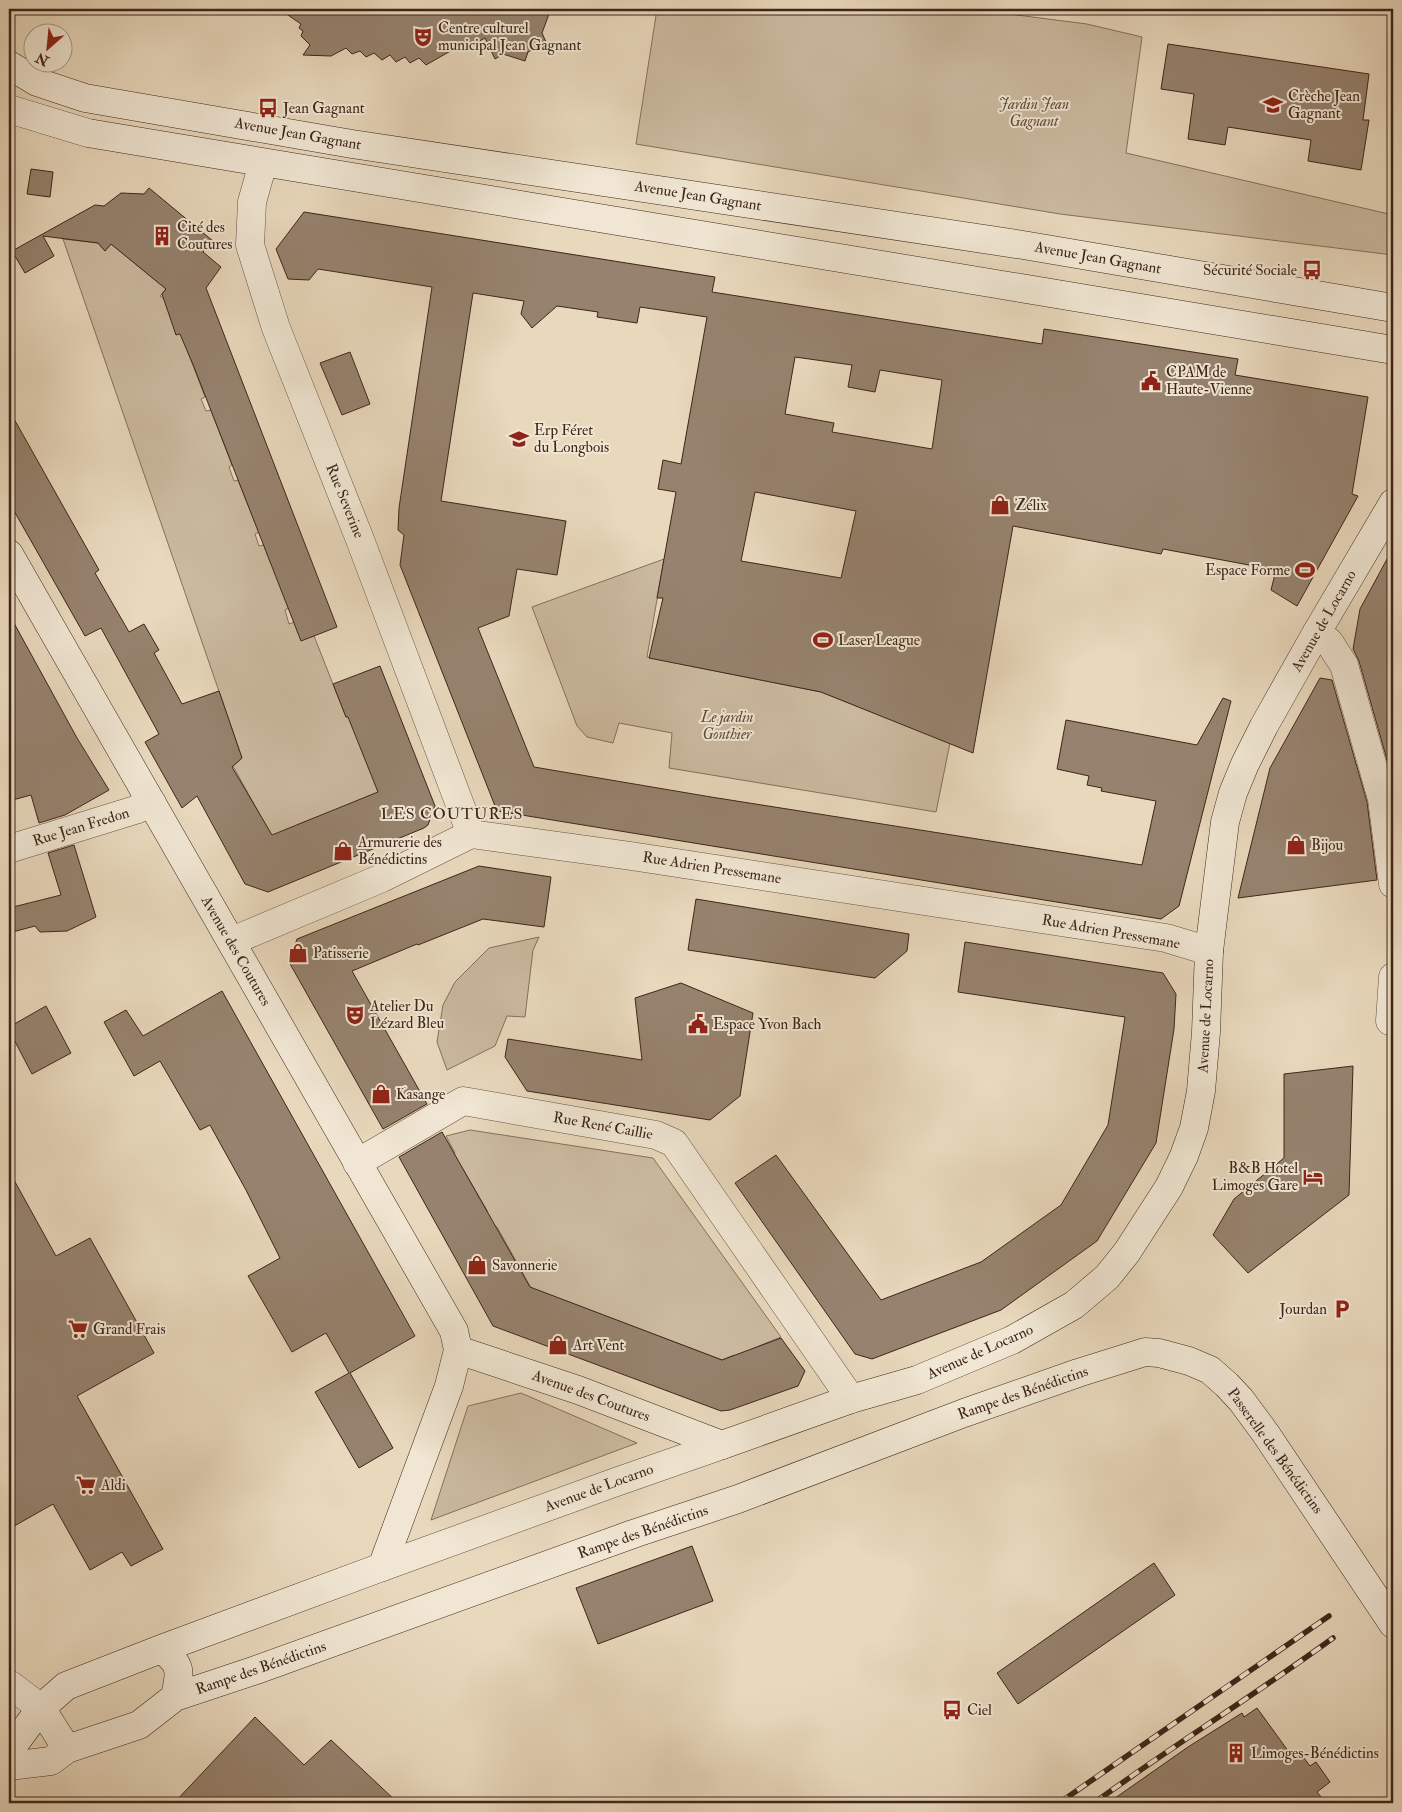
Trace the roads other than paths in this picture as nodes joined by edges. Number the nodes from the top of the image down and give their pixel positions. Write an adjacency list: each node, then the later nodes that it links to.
1 (9, 64): 4 (street, Avenue Jean Gagnant)
2 (9, 109): 3 (street)
3 (263, 163): 5 (street); 10 (street, Rue Severine)
4 (1393, 308)
5 (1393, 350)
6 (1393, 503): 8 (street, Avenue de Locarno)
7 (9, 554): 9 (street, Avenue des Coutures)
8 (1316, 632): 12 (street); 14 (street, Avenue de Locarno)
9 (152, 803): 11 (street, Rue Jean Fredon); 13 (street, Avenue des Coutures)
10 (471, 834): 13 (street); 14 (street, Rue Adrien Pressemane)
11 (9, 849)
12 (1393, 884)
13 (232, 941): 17 (street, Avenue des Coutures)
14 (1209, 951): 20 (street, Avenue de Locarno)
15 (1393, 977): 16 (street)
16 (1390, 1021)
17 (358, 1164): 18 (street, Avenue des Coutures); 20 (street, Rue René Caillie)
18 (458, 1350): 21 (street, Avenue des Coutures); 22 (street, Avenue des Coutures)
19 (1109, 1363): 23 (street, Passerelle des Bénédictins); 26 (street, Rampe des Bénédictins)
20 (851, 1399): 21 (street, Avenue de Locarno)
21 (722, 1445): 22 (street, Avenue de Locarno)
22 (382, 1567): 24 (street, Avenue de Locarno)
23 (1393, 1624)
24 (161, 1649): 26 (street); 27 (street, Avenue de Locarno)
25 (9, 1684): 27 (street)
26 (175, 1697): 28 (street, Rampe des Bénédictins)
27 (41, 1708): 28 (street); 29 (street, Avenue de Locarno)
28 (68, 1749): 30 (street, Rampe des Bénédictins)
29 (9, 1751)
30 (9, 1766)

